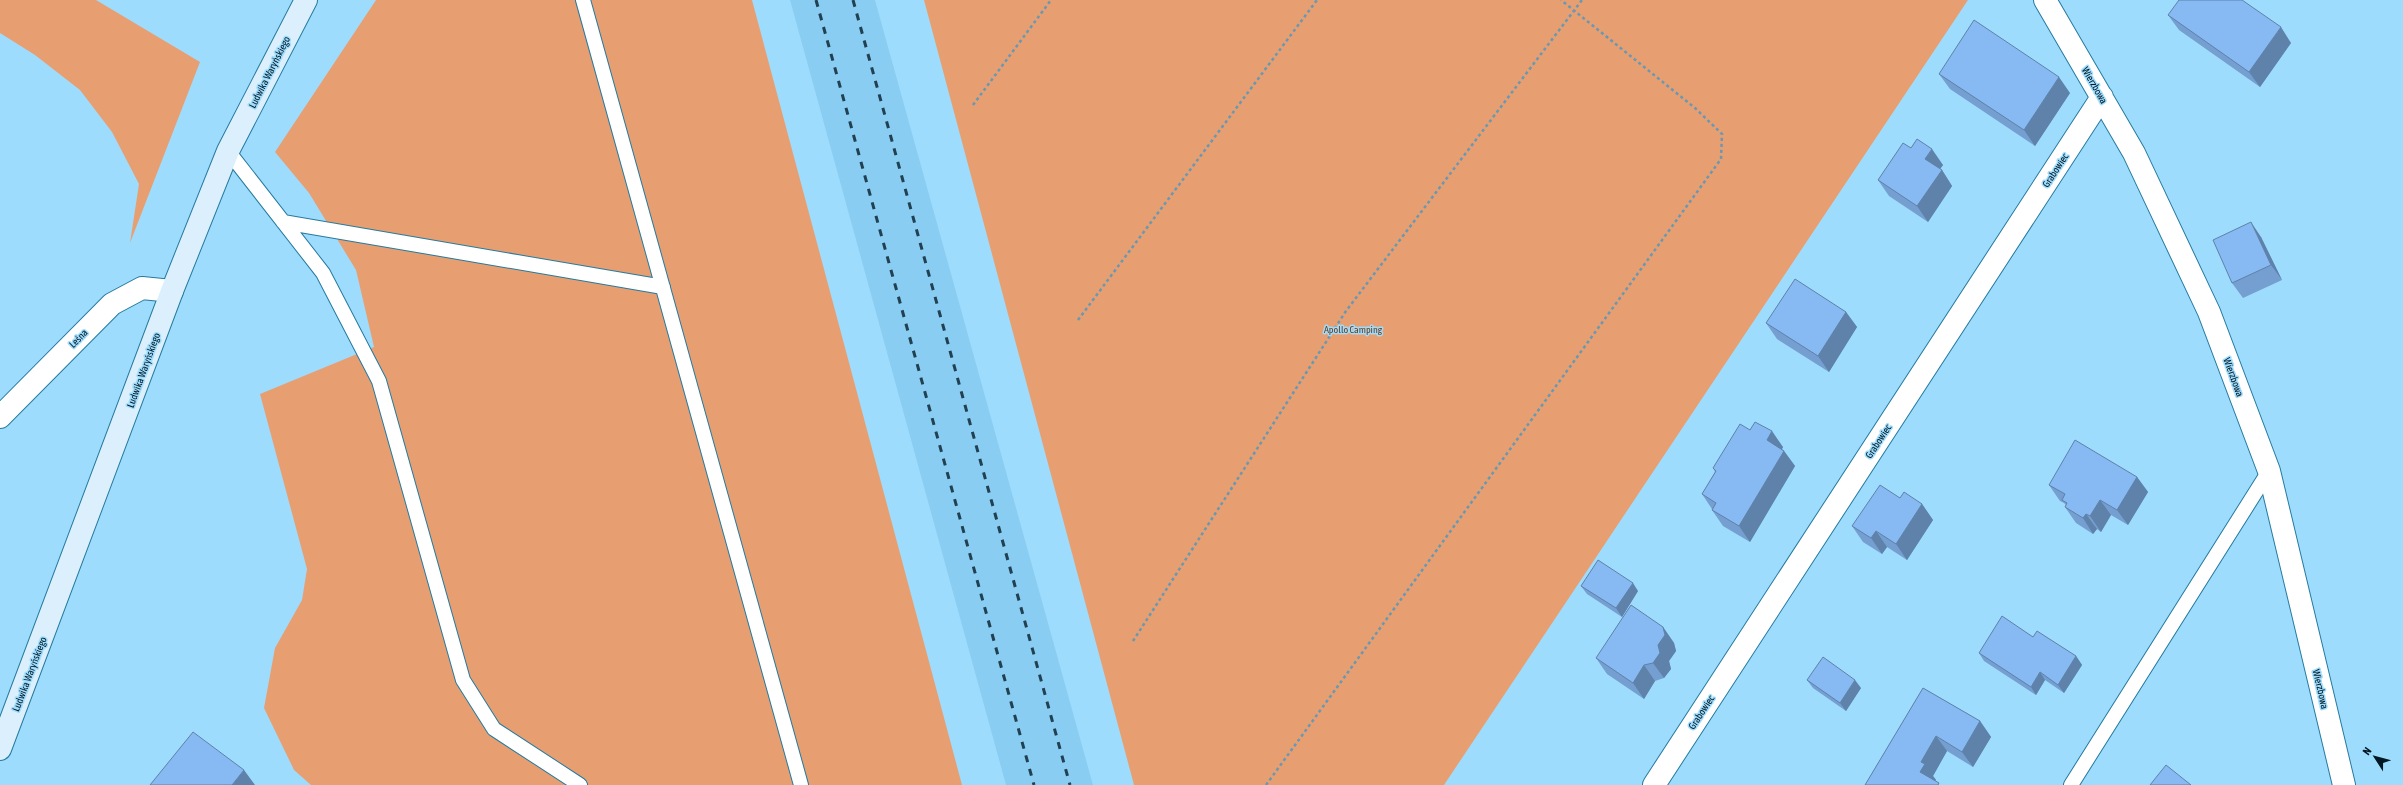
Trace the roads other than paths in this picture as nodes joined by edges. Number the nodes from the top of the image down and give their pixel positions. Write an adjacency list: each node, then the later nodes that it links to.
1 (306, 0): 5 (street, Ludwika Waryńskiego)
2 (583, 0): 7 (lane)
3 (2045, 0): 4 (street, Wierzbowa)
4 (2102, 97): 10 (street, Wierzbowa); 14 (street, Grabowiec)
5 (228, 151): 6 (lane); 8 (street, Ludwika Waryńskiego)
6 (283, 222): 7 (lane); 12 (lane)
7 (663, 287): 13 (lane)
8 (172, 291): 9 (street, Leśna); 11 (street, Ludwika Waryńskiego)
9 (0, 418)
10 (2269, 471): 15 (lane); 16 (street, Wierzbowa)
11 (0, 749)
12 (580, 785)
13 (801, 785)
14 (1654, 785)
15 (2071, 785)
16 (2344, 785)

